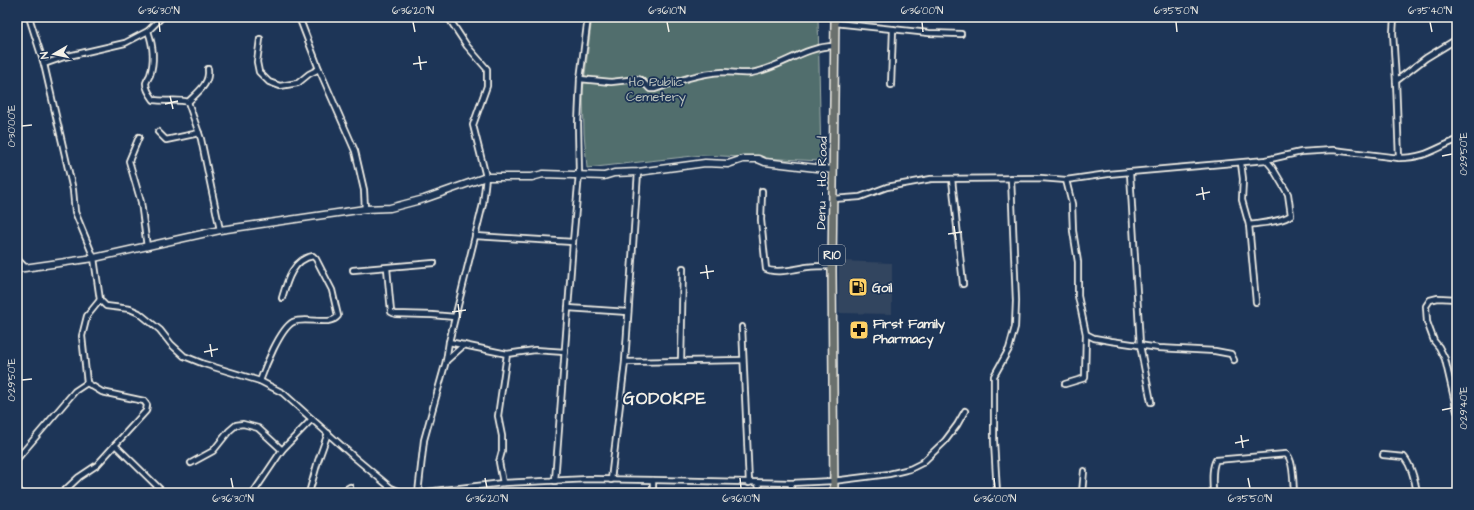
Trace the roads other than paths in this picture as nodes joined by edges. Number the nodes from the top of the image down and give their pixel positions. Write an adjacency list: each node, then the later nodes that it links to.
1 (29, 17): 14 (street)
2 (162, 17): 9 (street)
3 (299, 17): 16 (street)
4 (588, 17): 17 (street)
5 (1394, 17): 18 (street)
6 (450, 20): 32 (street)
7 (835, 20): 8 (street); 13 (main road, Denu - Ho Road / R10)
8 (893, 29): 10 (street); 19 (street)
9 (148, 31): 14 (street); 20 (street)
10 (961, 34)
11 (260, 39): 16 (street)
12 (1457, 39): 18 (street)
13 (835, 46): 17 (street); 28 (main road, Denu - Ho Road / R10)
14 (44, 64): 44 (street)
15 (208, 69): 20 (street)
16 (319, 69): 38 (street)
17 (580, 79): 31 (street)
18 (1396, 82): 25 (street)
19 (891, 85)
20 (188, 102): 22 (street)
21 (158, 132): 22 (street)
22 (199, 133): 40 (street)
23 (139, 137): 43 (street)
24 (1457, 140): 25 (street)
25 (1399, 158): 26 (street)
26 (1266, 160): 27 (street); 39 (street)
27 (1241, 162): 30 (street); 39 (street)
28 (833, 170): 29 (street); 37 (main road, Denu - Ho Road / R10)
29 (638, 172): 31 (street); 59 (street)
30 (1130, 173): 35 (street); 65 (street)
31 (579, 174): 32 (street); 42 (street)
32 (486, 177): 38 (street); 41 (street)
33 (1011, 178): 34 (street); 35 (street); 109 (street)
34 (952, 179): 37 (street); 53 (street)
35 (1066, 180): 62 (street)
36 (762, 191): 47 (street)
37 (833, 199): 47 (main road, Denu - Ho Road / R10)
38 (365, 209): 40 (street)
39 (1249, 225): 57 (street)
40 (220, 230): 43 (street)
41 (475, 236): 42 (street); 60 (street)
42 (573, 242): 58 (street)
43 (147, 247): 44 (street)
44 (94, 258): 48 (street); 56 (street)
45 (17, 259): 48 (street)
46 (434, 263): 49 (street)
47 (832, 266): 90 (main road, Denu - Ho Road / R10)
48 (26, 268): 51 (street)
49 (387, 268): 52 (street); 60 (street)
50 (683, 268): 71 (street)
51 (17, 269)
52 (353, 270)
53 (963, 284)
54 (282, 298): 73 (street)
55 (1457, 299): 78 (street)
56 (100, 300): 73 (street); 74 (street)
57 (1256, 302)
58 (568, 308): 59 (street); 66 (street)
59 (628, 312): 72 (street)
60 (455, 318): 63 (street)
61 (742, 326): 68 (street)
62 (1086, 334): 65 (street); 75 (street)
63 (449, 342): 64 (street); 70 (street)
64 (464, 345): 67 (street); 70 (street)
65 (1140, 345): 69 (street); 76 (street)
66 (565, 352): 67 (street); 89 (street)
67 (507, 354): 91 (street)
68 (743, 360): 71 (street); 92 (street)
69 (1234, 360)
70 (446, 361): 104 (street)
71 (681, 361): 72 (street)
72 (625, 362): 87 (street)
73 (260, 381): 79 (street)
74 (87, 383): 81 (street); 84 (street)
75 (1065, 384)
76 (1151, 402)
77 (965, 411): 90 (street)
78 (1457, 411)
79 (312, 418): 80 (street); 82 (street)
80 (328, 433): 101 (street); 103 (street)
81 (115, 445): 98 (street); 99 (street)
82 (282, 450): 85 (street); 100 (street)
83 (1383, 455): 113 (street)
84 (17, 459)
85 (191, 463)
86 (1084, 471): 110 (street)
87 (611, 480): 88 (street); 89 (street)
88 (653, 480): 92 (street); 105 (street)
89 (556, 481): 91 (street)
90 (833, 481): 94 (street); 108 (main road, Denu - Ho Road / R10)
91 (503, 482): 104 (street)
92 (749, 483): 93 (street)
93 (758, 483): 94 (street); 106 (street)
94 (791, 483): 107 (street)
95 (350, 487): 102 (street)
96 (17, 490): 97 (street)
97 (21, 493)
98 (62, 493)
99 (164, 493)
100 (253, 493)
101 (309, 493)
102 (340, 493)
103 (403, 493)
104 (418, 493)
105 (653, 493)
106 (760, 493)
107 (791, 493)
108 (834, 493)
109 (997, 493)
110 (1082, 493)
111 (1213, 493): 112 (street)
112 (1294, 493)
113 (1417, 493)

